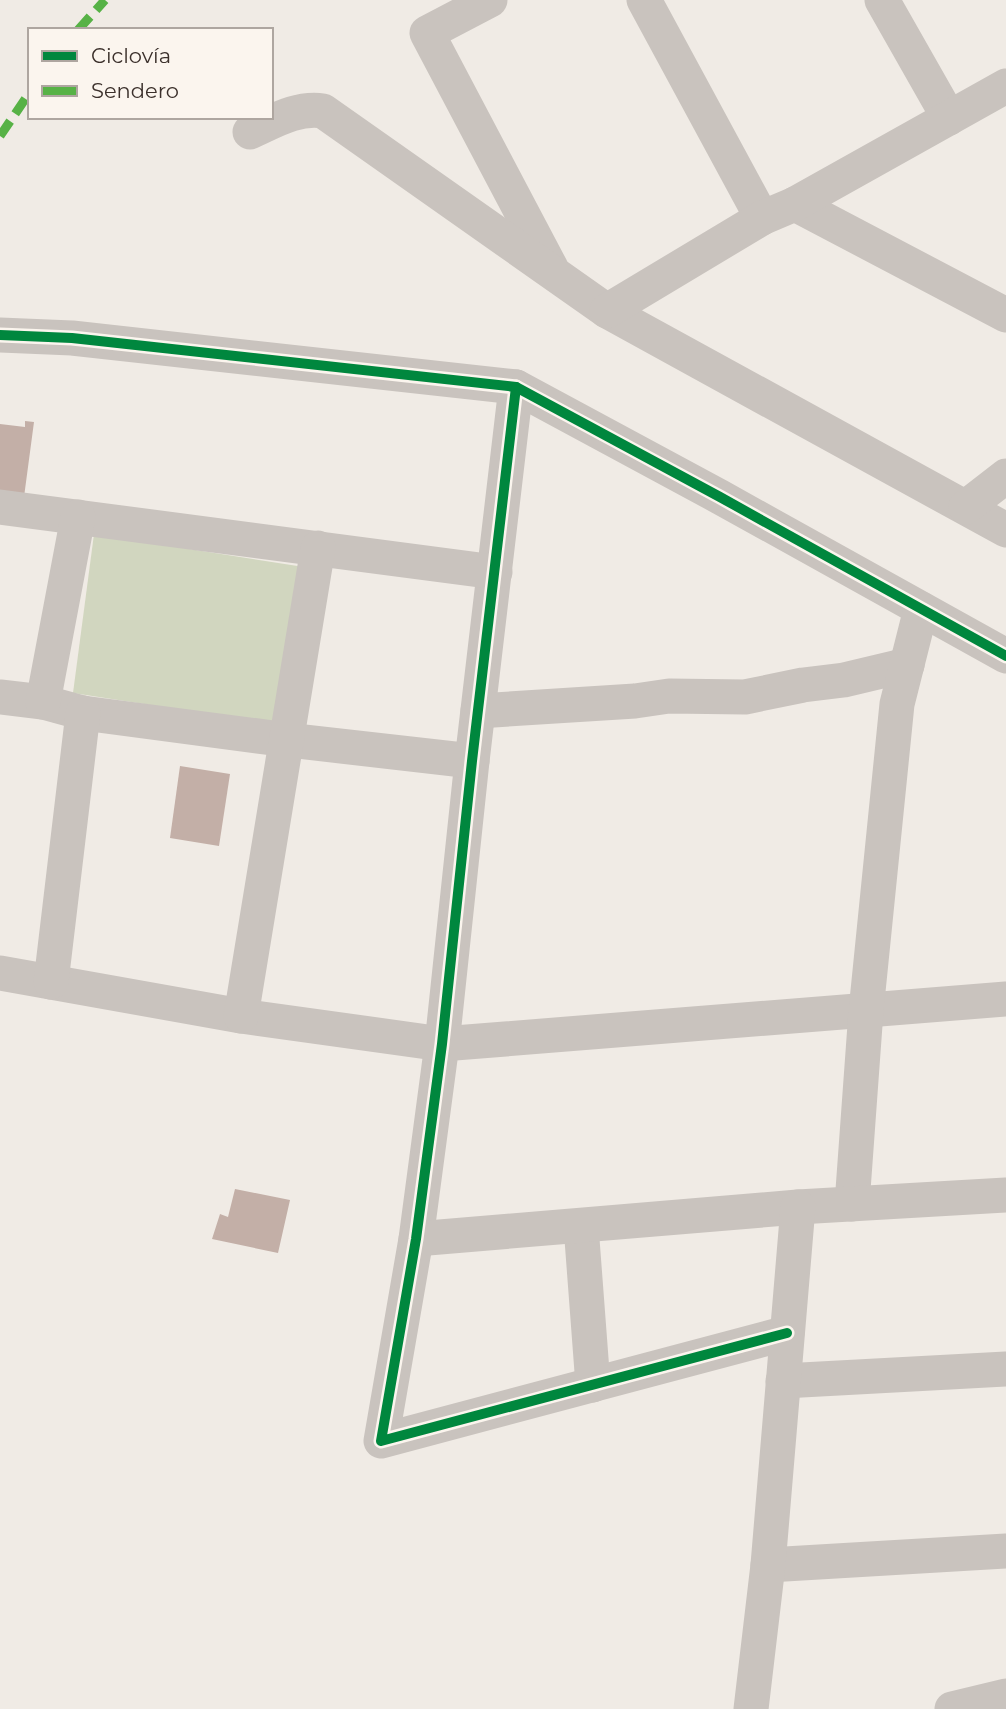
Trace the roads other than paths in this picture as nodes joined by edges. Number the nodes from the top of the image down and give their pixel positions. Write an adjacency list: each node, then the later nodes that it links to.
1 (490, 0): 9 (street)
2 (644, 0): 8 (street)
3 (882, 0): 5 (street)
4 (1006, 86): 5 (street)
5 (949, 118): 7 (street)
6 (250, 132): 9 (street)
7 (795, 205): 8 (street); 11 (street)
8 (762, 218): 10 (street)
9 (554, 275): 10 (street)
10 (607, 311): 16 (street)
11 (1006, 315)
12 (0, 334): 13 (street)
13 (516, 387): 20 (street); 21 (street)
14 (1006, 476): 16 (street)
15 (0, 506): 17 (street)
16 (966, 507): 18 (street)
17 (78, 517): 19 (street); 25 (street)
18 (1006, 530)
19 (318, 548): 20 (street); 28 (street)
20 (495, 572): 26 (street)
21 (921, 609): 22 (street); 23 (street)
22 (1006, 656)
23 (907, 665): 26 (street); 33 (street)
24 (0, 697): 25 (street)
25 (43, 702): 27 (street)
26 (478, 711): 29 (street)
27 (83, 713): 28 (street); 31 (street)
28 (288, 740): 29 (street); 34 (street)
29 (472, 761): 35 (street)
30 (0, 973): 31 (street)
31 (51, 982): 34 (street)
32 (1006, 999): 33 (street)
33 (866, 1011): 35 (street); 37 (street)
34 (241, 1016): 35 (street)
35 (442, 1044): 40 (street)
36 (1006, 1195): 37 (street)
37 (852, 1204): 38 (street)
38 (798, 1207): 39 (street); 41 (street)
39 (581, 1226): 40 (street); 44 (street)
40 (416, 1240): 44 (street)
41 (787, 1333): 43 (street); 44 (street)
42 (1006, 1369): 43 (street)
43 (783, 1381): 46 (street)
44 (593, 1385)
45 (1006, 1552): 46 (street)
46 (768, 1565): 48 (street)
47 (1006, 1696): 49 (street)
48 (751, 1709)
49 (952, 1709)

